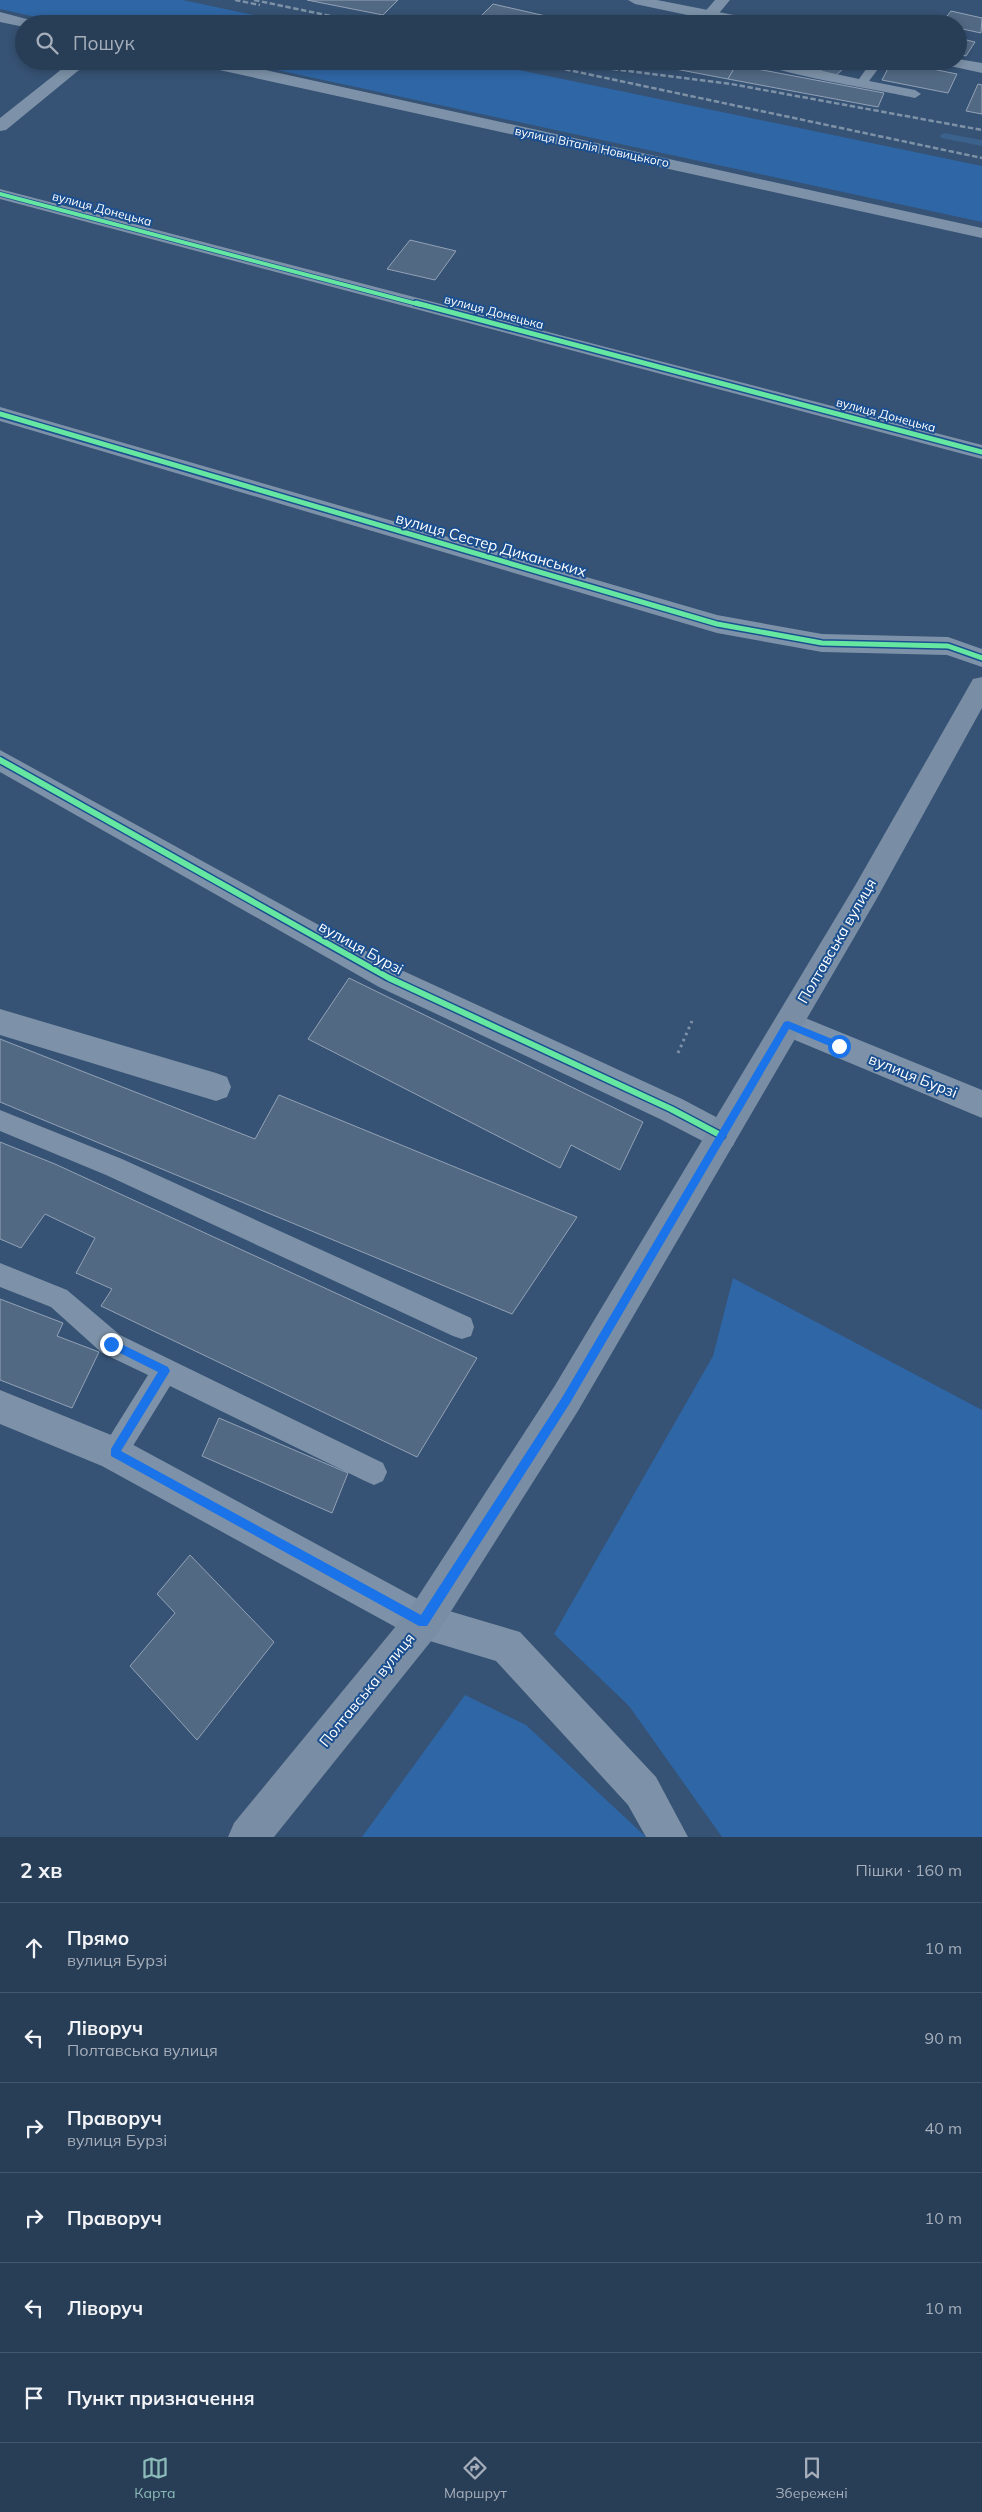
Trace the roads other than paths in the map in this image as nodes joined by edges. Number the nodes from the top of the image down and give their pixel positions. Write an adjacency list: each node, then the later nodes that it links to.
1 (635, 0): 3 (street)
2 (723, 0): 3 (street)
3 (710, 15)
4 (0, 18): 5 (street)
5 (15, 21)
6 (967, 65): 7 (street)
7 (982, 68)
8 (71, 70): 14 (street)
9 (242, 70): 16 (street, вулиця Віталія Новицького)
10 (794, 70): 12 (lane)
11 (871, 70): 12 (lane)
12 (861, 84): 13 (lane)
13 (914, 94)
14 (0, 126)
15 (0, 194): 18 (street, вулиця Донецька)
16 (982, 233)
17 (0, 414): 19 (street, вулиця Сестер Диканських)
18 (982, 452)
19 (982, 658)
20 (980, 693): 23 (main road, Полтавська вулиця)
21 (0, 760): 27 (street, вулиця Бурзі)
22 (0, 1022): 24 (street)
23 (788, 1024): 25 (street, вулиця Бурзі); 27 (main road, Полтавська вулиця)
24 (216, 1087)
25 (982, 1104)
26 (0, 1120): 29 (lane)
27 (722, 1136): 34 (main road, Полтавська вулиця)
28 (0, 1275): 30 (lane)
29 (462, 1327)
30 (165, 1371): 32 (lane); 33 (lane)
31 (0, 1407): 32 (street)
32 (114, 1453): 34 (street)
33 (374, 1472)
34 (423, 1622): 35 (main road, Полтавська вулиця); 36 (street)
35 (248, 1837)
36 (668, 1837)

